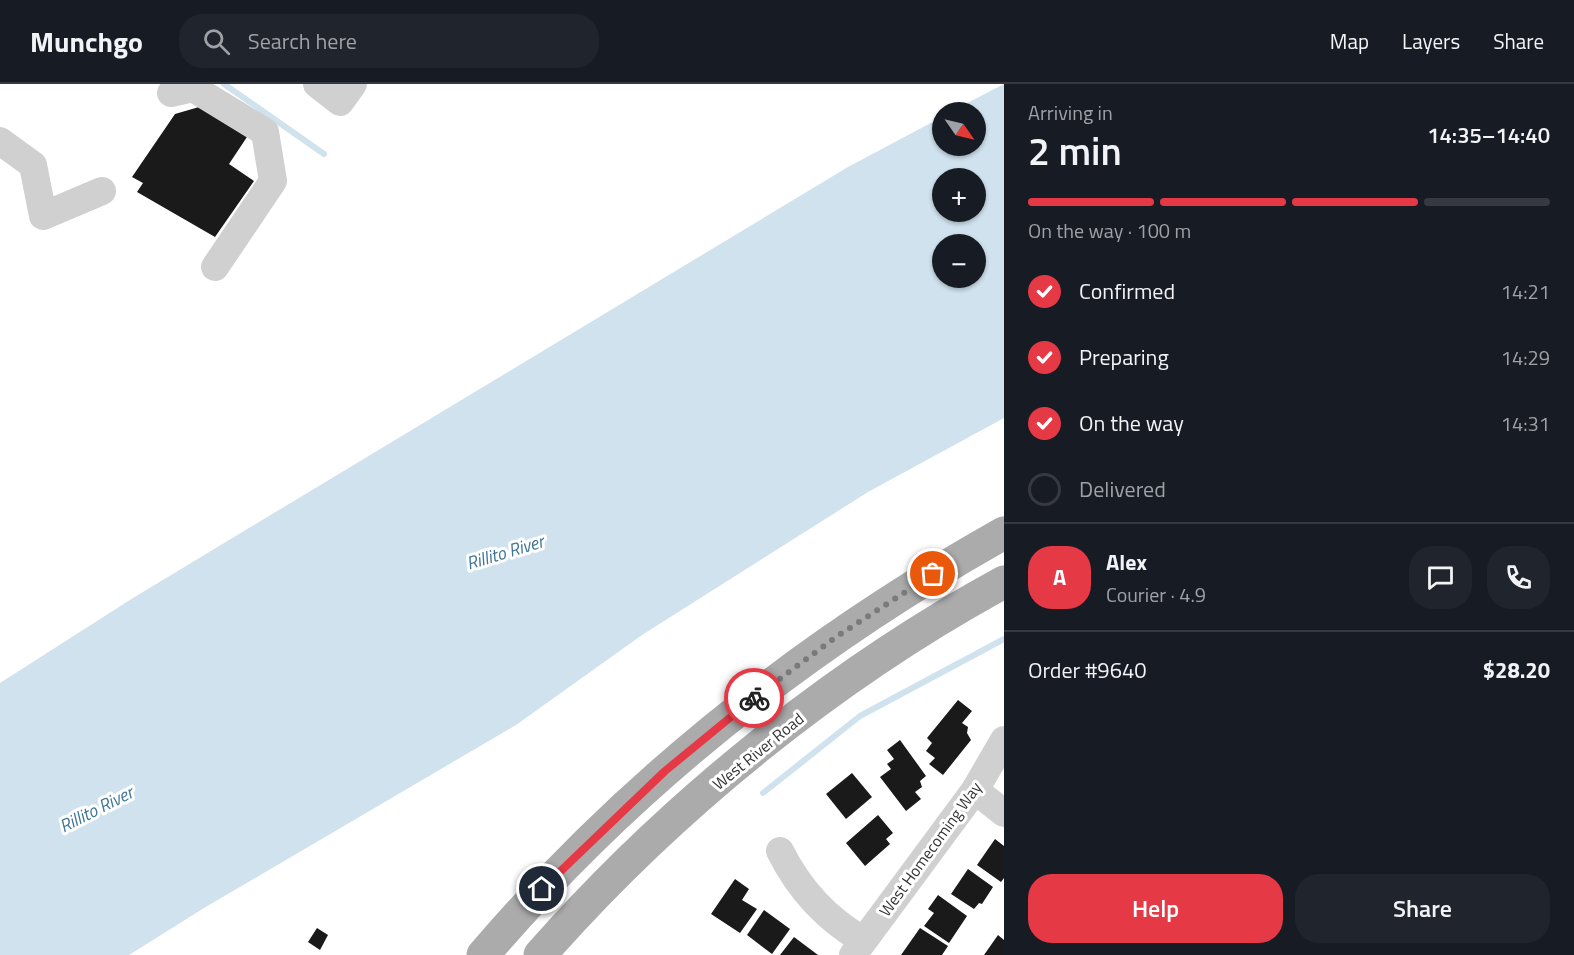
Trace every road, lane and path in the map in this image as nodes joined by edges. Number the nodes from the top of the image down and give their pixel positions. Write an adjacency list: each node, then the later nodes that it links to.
1 (316, 84): 2 (street)
2 (353, 84)
3 (171, 93): 6 (street)
4 (0, 141): 5 (street)
5 (102, 191)
6 (215, 267)
7 (1004, 533): 14 (main road)
8 (1004, 582): 15 (main road, West River Road)
9 (1004, 740): 10 (street, West Homecoming Way)
10 (975, 790): 11 (street); 13 (street, West Homecoming Way)
11 (1004, 813)
12 (780, 850): 13 (street)
13 (858, 948)
14 (483, 955)
15 (540, 955)

